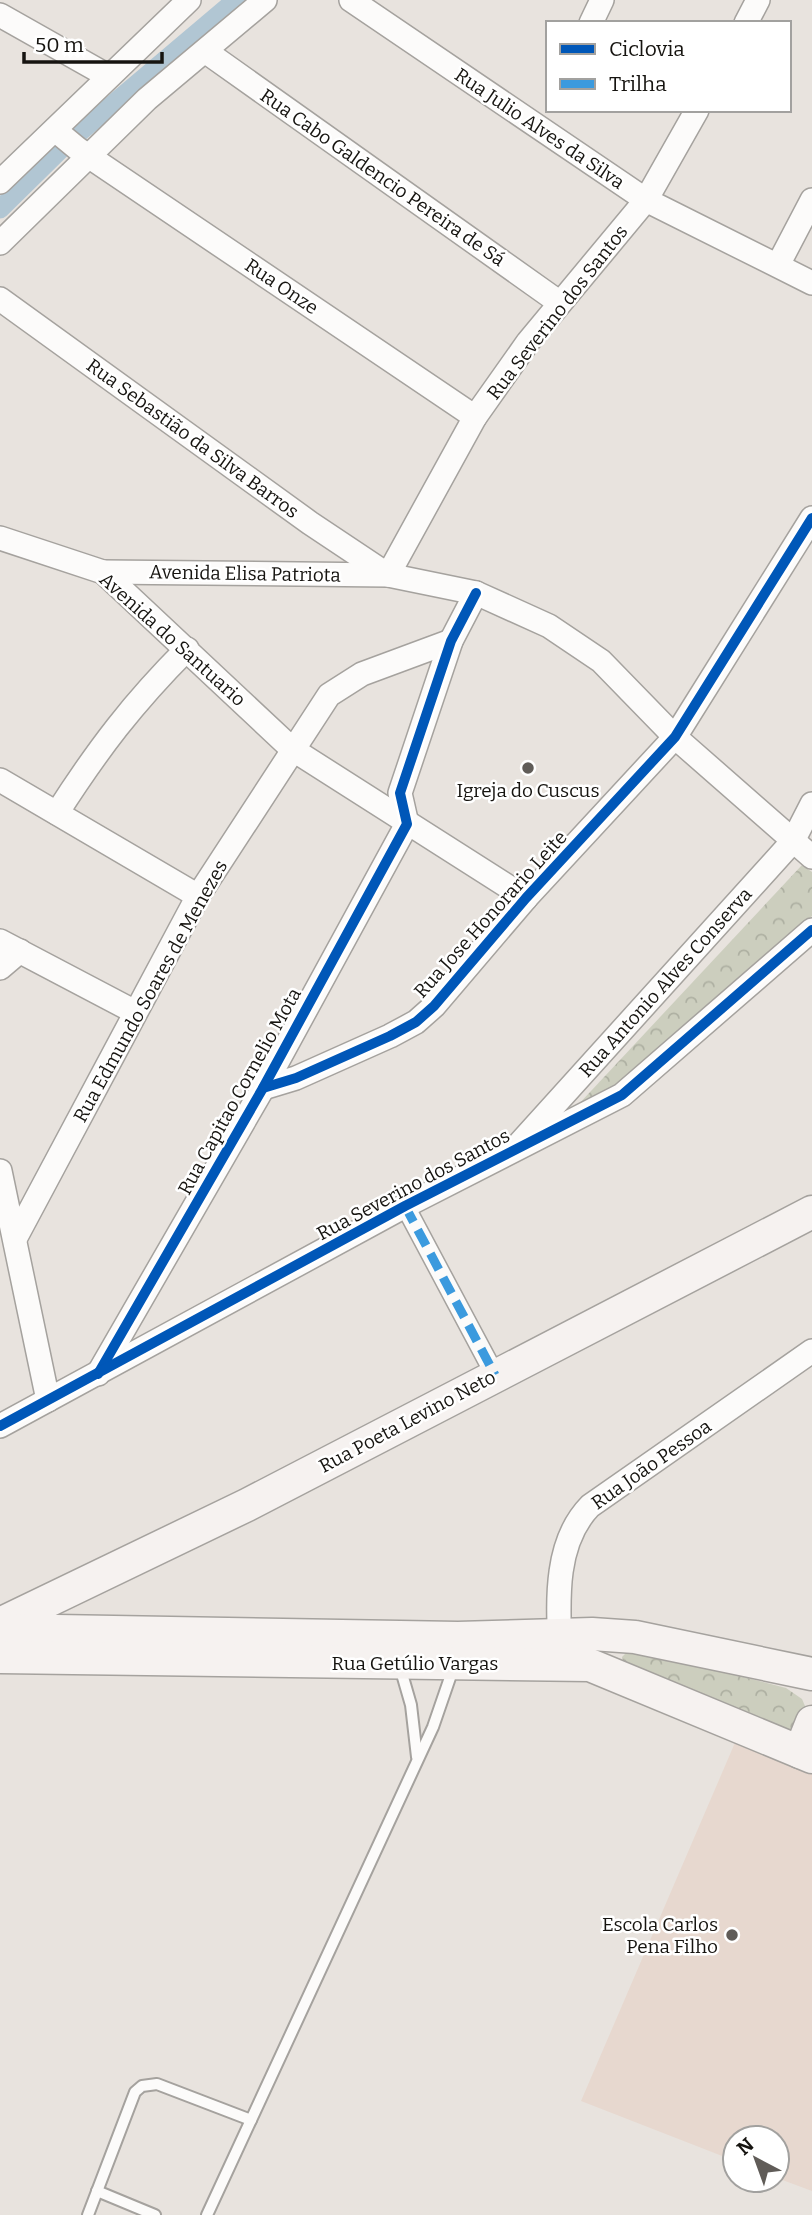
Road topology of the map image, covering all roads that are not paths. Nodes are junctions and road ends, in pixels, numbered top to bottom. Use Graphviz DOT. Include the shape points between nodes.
graph roads {
  1 [pos="189,0"];
  2 [pos="265,0"];
  3 [pos="351,0"];
  4 [pos="602,0"];
  5 [pos="758,0"];
  6 [pos="0,15"];
  7 [pos="592,21"];
  8 [pos="747,21"];
  9 [pos="205,51"];
  10 [pos="108,76"];
  11 [pos="696,112"];
  12 [pos="543,117"];
  13 [pos="71,143"];
  14 [pos="0,182"];
  15 [pos="646,200"];
  16 [pos="812,200"];
  17 [pos="0,243"];
  18 [pos="778,265"];
  19 [pos="812,283"];
  20 [pos="0,299"];
  21 [pos="560,303"];
  22 [pos="475,417"];
  23 [pos="812,518"];
  24 [pos="0,538"];
  25 [pos="103,572"];
  26 [pos="388,575"];
  27 [pos="476,593"];
  28 [pos="450,641"];
  29 [pos="187,649"];
  30 [pos="675,737"];
  31 [pos="292,749"];
  32 [pos="0,780"];
  33 [pos="812,804"];
  34 [pos="57,813"];
  35 [pos="407,824"];
  36 [pos="793,841"];
  37 [pos="812,857"];
  38 [pos="198,896"];
  39 [pos="526,898"];
  40 [pos="812,930"];
  41 [pos="10,946"];
  42 [pos="0,968"];
  43 [pos="135,1012"];
  44 [pos="263,1088"];
  45 [pos="510,1153"];
  46 [pos="0,1171"];
  47 [pos="405,1206"];
  48 [pos="812,1212"];
  49 [pos="8,1241"];
  50 [pos="812,1351"];
  51 [pos="98,1374"];
  52 [pos="495,1375"];
  53 [pos="48,1400"];
  54 [pos="0,1426"];
  55 [pos="0,1624"];
  56 [pos="0,1630"];
  57 [pos="399,1649"];
  58 [pos="456,1650"];
  59 [pos="560,1650"];
  60 [pos="0,1657"];
  61 [pos="812,1674"];
  62 [pos="812,1722"];
  63 [pos="806,1755"];
  64 [pos="417,1756"];
  65 [pos="251,2120"];
  66 [pos="97,2191"];
  67 [pos="88,2215"];
  68 [pos="155,2215"];
  69 [pos="207,2215"];
  1 -- 10 [label="street"];
  2 -- 9 [label="street"];
  3 -- 12 [label="street, Rua Julio Alves da Silva"];
  4 -- 7 [label="street"];
  5 -- 8 [label="street"];
  6 -- 10 [label="street"];
  9 -- 13 [label="street" via="148,99"];
  9 -- 21 [label="street, Rua Cabo Galdencio Pereira de Sá"];
  10 -- 13 [label="street"];
  11 -- 15 [label="street, Rua Severino dos Santos"];
  12 -- 15 [label="street, Rua Julio Alves da Silva"];
  13 -- 14 [label="street"];
  13 -- 17 [label="street"];
  13 -- 22 [label="street, Rua Onze"];
  15 -- 18 [label="street, Rua Julio Alves da Silva"];
  15 -- 21 [label="street, Rua Severino dos Santos"];
  16 -- 18 [label="street"];
  18 -- 19 [label="street, Rua Julio Alves da Silva"];
  20 -- 26 [label="street, Rua Sebastião da Silva Barros"];
  21 -- 22 [label="street, Rua Severino dos Santos"];
  22 -- 26 [label="street, Rua Severino dos Santos"];
  23 -- 30 [label="street, Rua Jose Honorario Leite"];
  24 -- 25 [label="street, Avenida do Santuario"];
  25 -- 26 [label="street, Avenida Elisa Patriota"];
  25 -- 29 [label="street, Avenida do Santuario"];
  26 -- 27 [label="street"];
  27 -- 28 [label="street"];
  27 -- 30 [label="street" via="549,626 601,661"];
  28 -- 31 [label="street, Rua Edmundo Soares de Menezes" via="362,674 329,695"];
  28 -- 35 [label="street" via="400,793"];
  29 -- 31 [label="street, Avenida do Santuario"];
  29 -- 34 [label="street" via="132,706"];
  30 -- 36 [label="street"];
  30 -- 39 [label="street, Rua Jose Honorario Leite"];
  31 -- 35 [label="street, Avenida do Santuario"];
  31 -- 38 [label="street, Rua Edmundo Soares de Menezes"];
  32 -- 34 [label="street"];
  33 -- 36 [label="street, Rua Antonio Alves Conserva"];
  34 -- 38 [label="street"];
  35 -- 39 [label="street, Avenida do Santuario"];
  35 -- 44 [label="street, Rua Capitao Cornelio Mota"];
  36 -- 37 [label="street"];
  36 -- 45 [label="street, Rua Antonio Alves Conserva"];
  38 -- 43 [label="street, Rua Edmundo Soares de Menezes"];
  39 -- 44 [label="street, Rua Jose Honorario Leite" via="416,1022"];
  40 -- 45 [label="street, Rua Severino dos Santos" via="622,1095"];
  41 -- 42 [label="street"];
  41 -- 43 [label="street"];
  43 -- 49 [label="street, Rua Edmundo Soares de Menezes"];
  44 -- 51 [label="street, Rua Capitao Cornelio Mota"];
  45 -- 47 [label="street, Rua Severino dos Santos"];
  46 -- 49 [label="street"];
  47 -- 51 [label="street, Rua Severino dos Santos"];
  47 -- 52 [label="street"];
  48 -- 52 [label="main road, Rua Poeta Levino Neto"];
  49 -- 53 [label="street"];
  50 -- 59 [label="street, Rua João Pessoa" via="590,1506 577,1520 563,1554"];
  51 -- 53 [label="street, Rua Severino dos Santos"];
  52 -- 55 [label="main road, Rua Poeta Levino Neto" via="247,1505"];
  53 -- 54 [label="street, Rua Severino dos Santos"];
  56 -- 57 [label="main road, Rua Getúlio Vargas"];
  57 -- 58 [label="main road, Rua Getúlio Vargas"];
  57 -- 60 [label="main road, Rua Getúlio Vargas"];
  57 -- 64 [label="lane"];
  58 -- 59 [label="main road, Rua Getúlio Vargas"];
  58 -- 64 [label="lane" via="444,1699"];
  59 -- 61 [label="main road, Rua Getúlio Vargas" via="592,1634 635,1637"];
  59 -- 63 [label="main road, Rua Getúlio Vargas"];
  62 -- 63 [label="main road"];
  64 -- 65 [label="lane"];
  65 -- 66 [label="lane" via="157,2084 142,2086 135,2092"];
  65 -- 69 [label="lane"];
  66 -- 67 [label="lane"];
  66 -- 68 [label="lane"];
}
